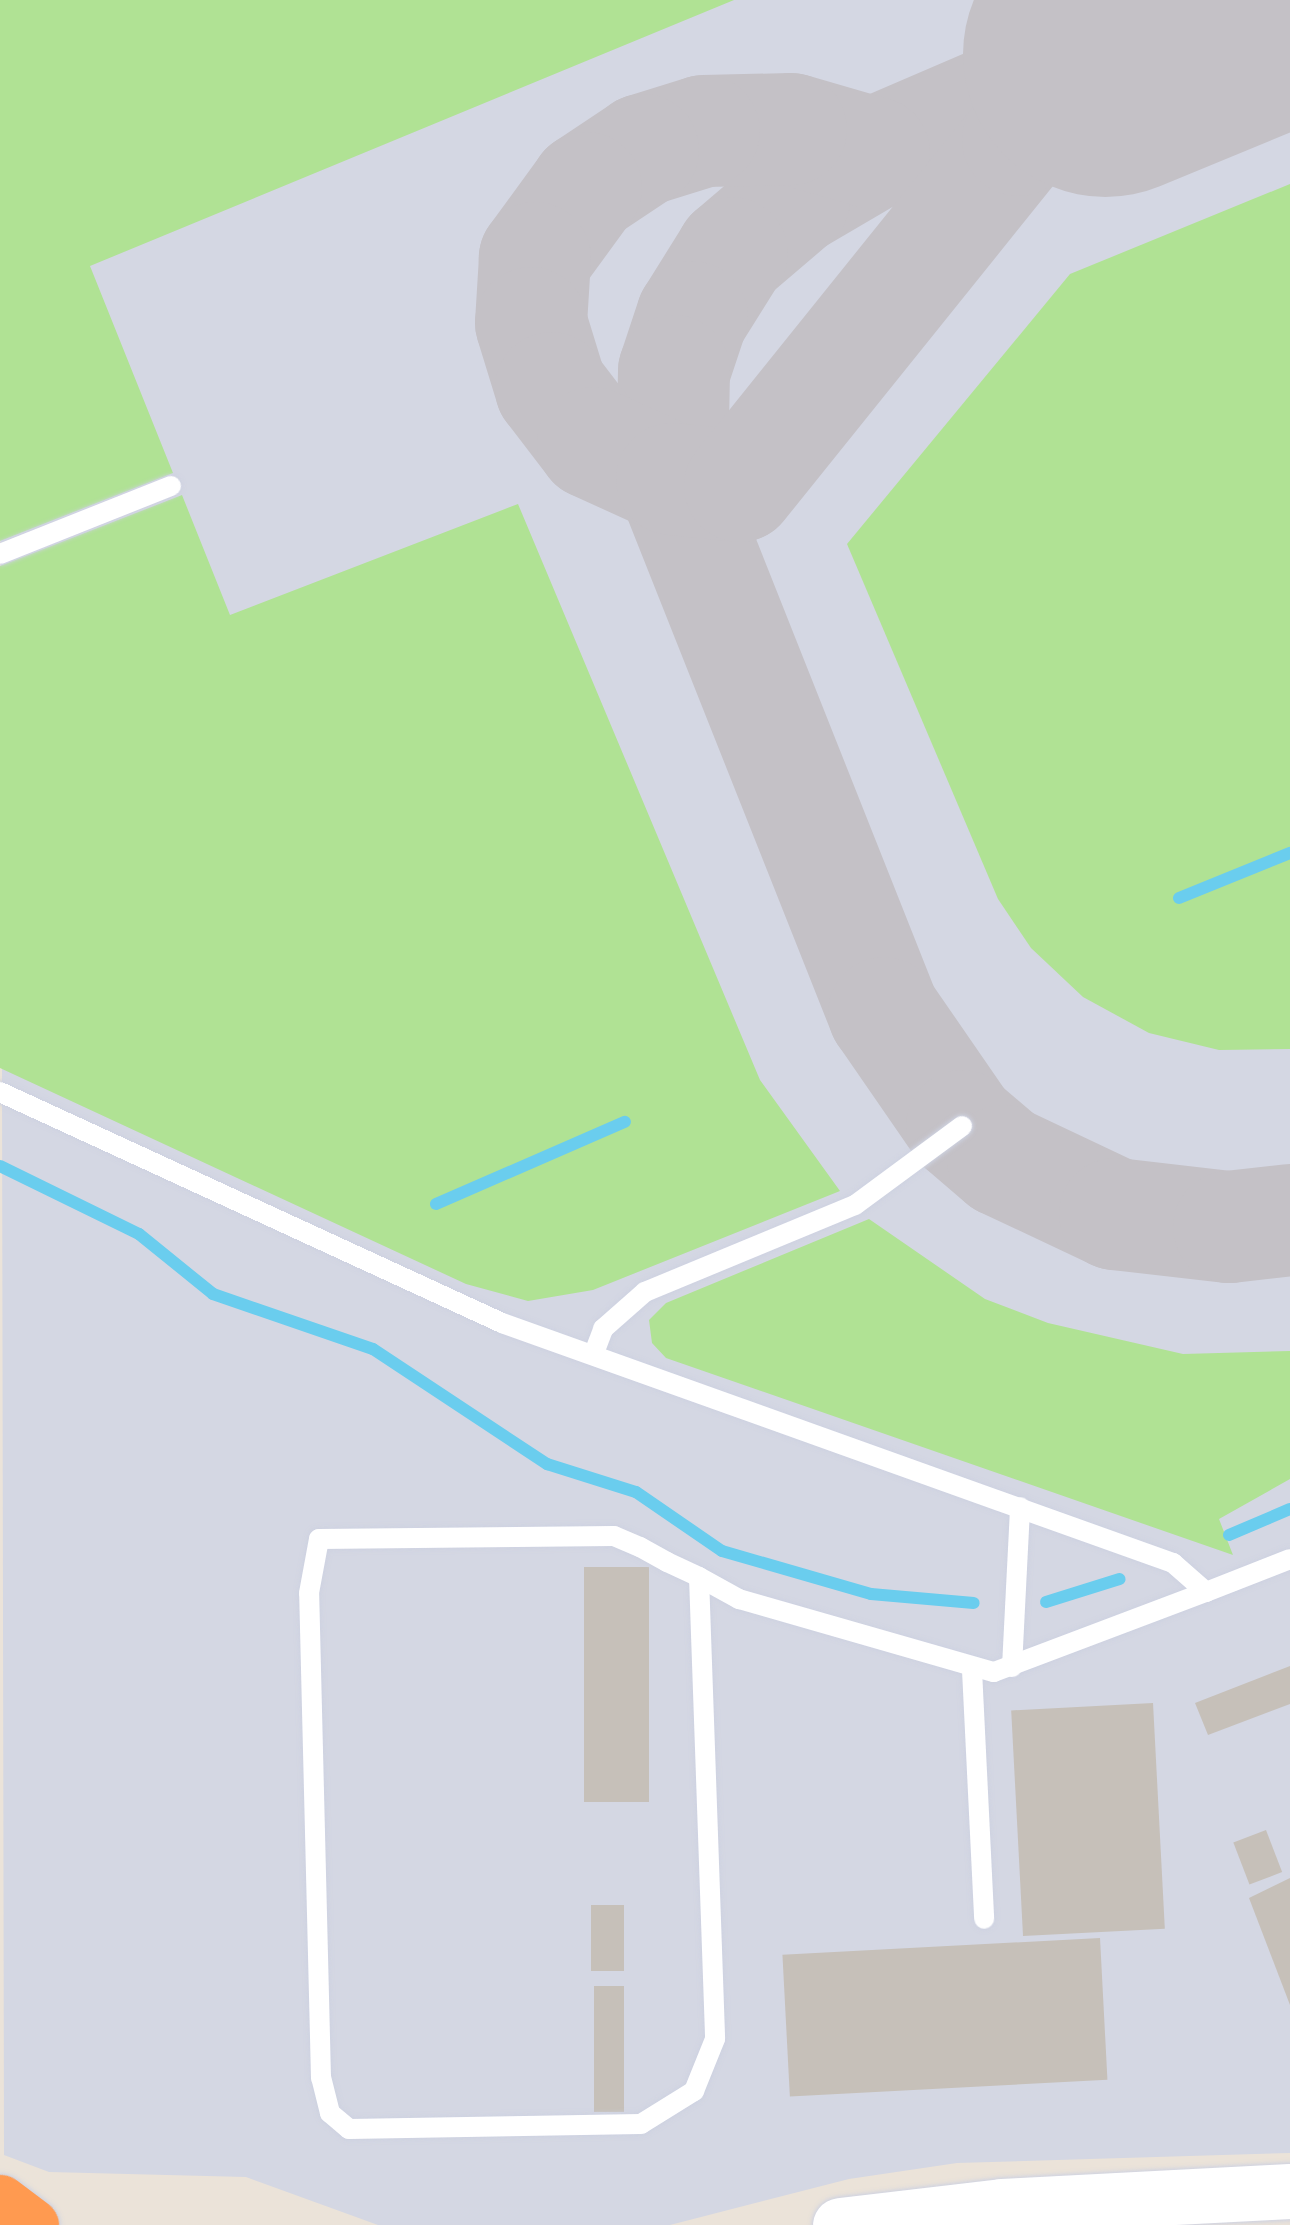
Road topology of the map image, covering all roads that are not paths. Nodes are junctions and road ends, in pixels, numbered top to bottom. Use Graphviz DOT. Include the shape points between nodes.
graph roads {
  1 [pos="172,486"];
  2 [pos="0,554"];
  3 [pos="0,1092"];
  4 [pos="962,1126"];
  5 [pos="594,1353"];
  6 [pos="1020,1508"];
  7 [pos="1290,1560"];
  8 [pos="699,1578"];
  9 [pos="1206,1592"];
  10 [pos="1012,1667"];
  11 [pos="972,1670"];
  12 [pos="984,1919"];
  13 [pos="1290,2192"];
  14 [pos="0,2202"];
  15 [pos="32,2225"];
  16 [pos="840,2225"];
  1 -- 2 [label="lane"];
  3 -- 5 [label="lane" via="396,1278"];
  4 -- 5 [label="lane" via="855,1206 645,1292 603,1329"];
  5 -- 6 [label="lane"];
  6 -- 9 [label="lane" via="1173,1563"];
  6 -- 10 [label="lane"];
  7 -- 9 [label="lane"];
  8 -- 8 [label="lane" via="715,2039 694,2091 640,2124 349,2129 330,2113 321,2078 308,1594 319,1539 614,1536"];
  8 -- 11 [label="lane" via="739,1599"];
  9 -- 10 [label="lane"];
  10 -- 11 [label="lane"];
  11 -- 12 [label="lane"];
  13 -- 16 [label="main road" via="1002,2206"];
  14 -- 15 [label="highway"];
}
